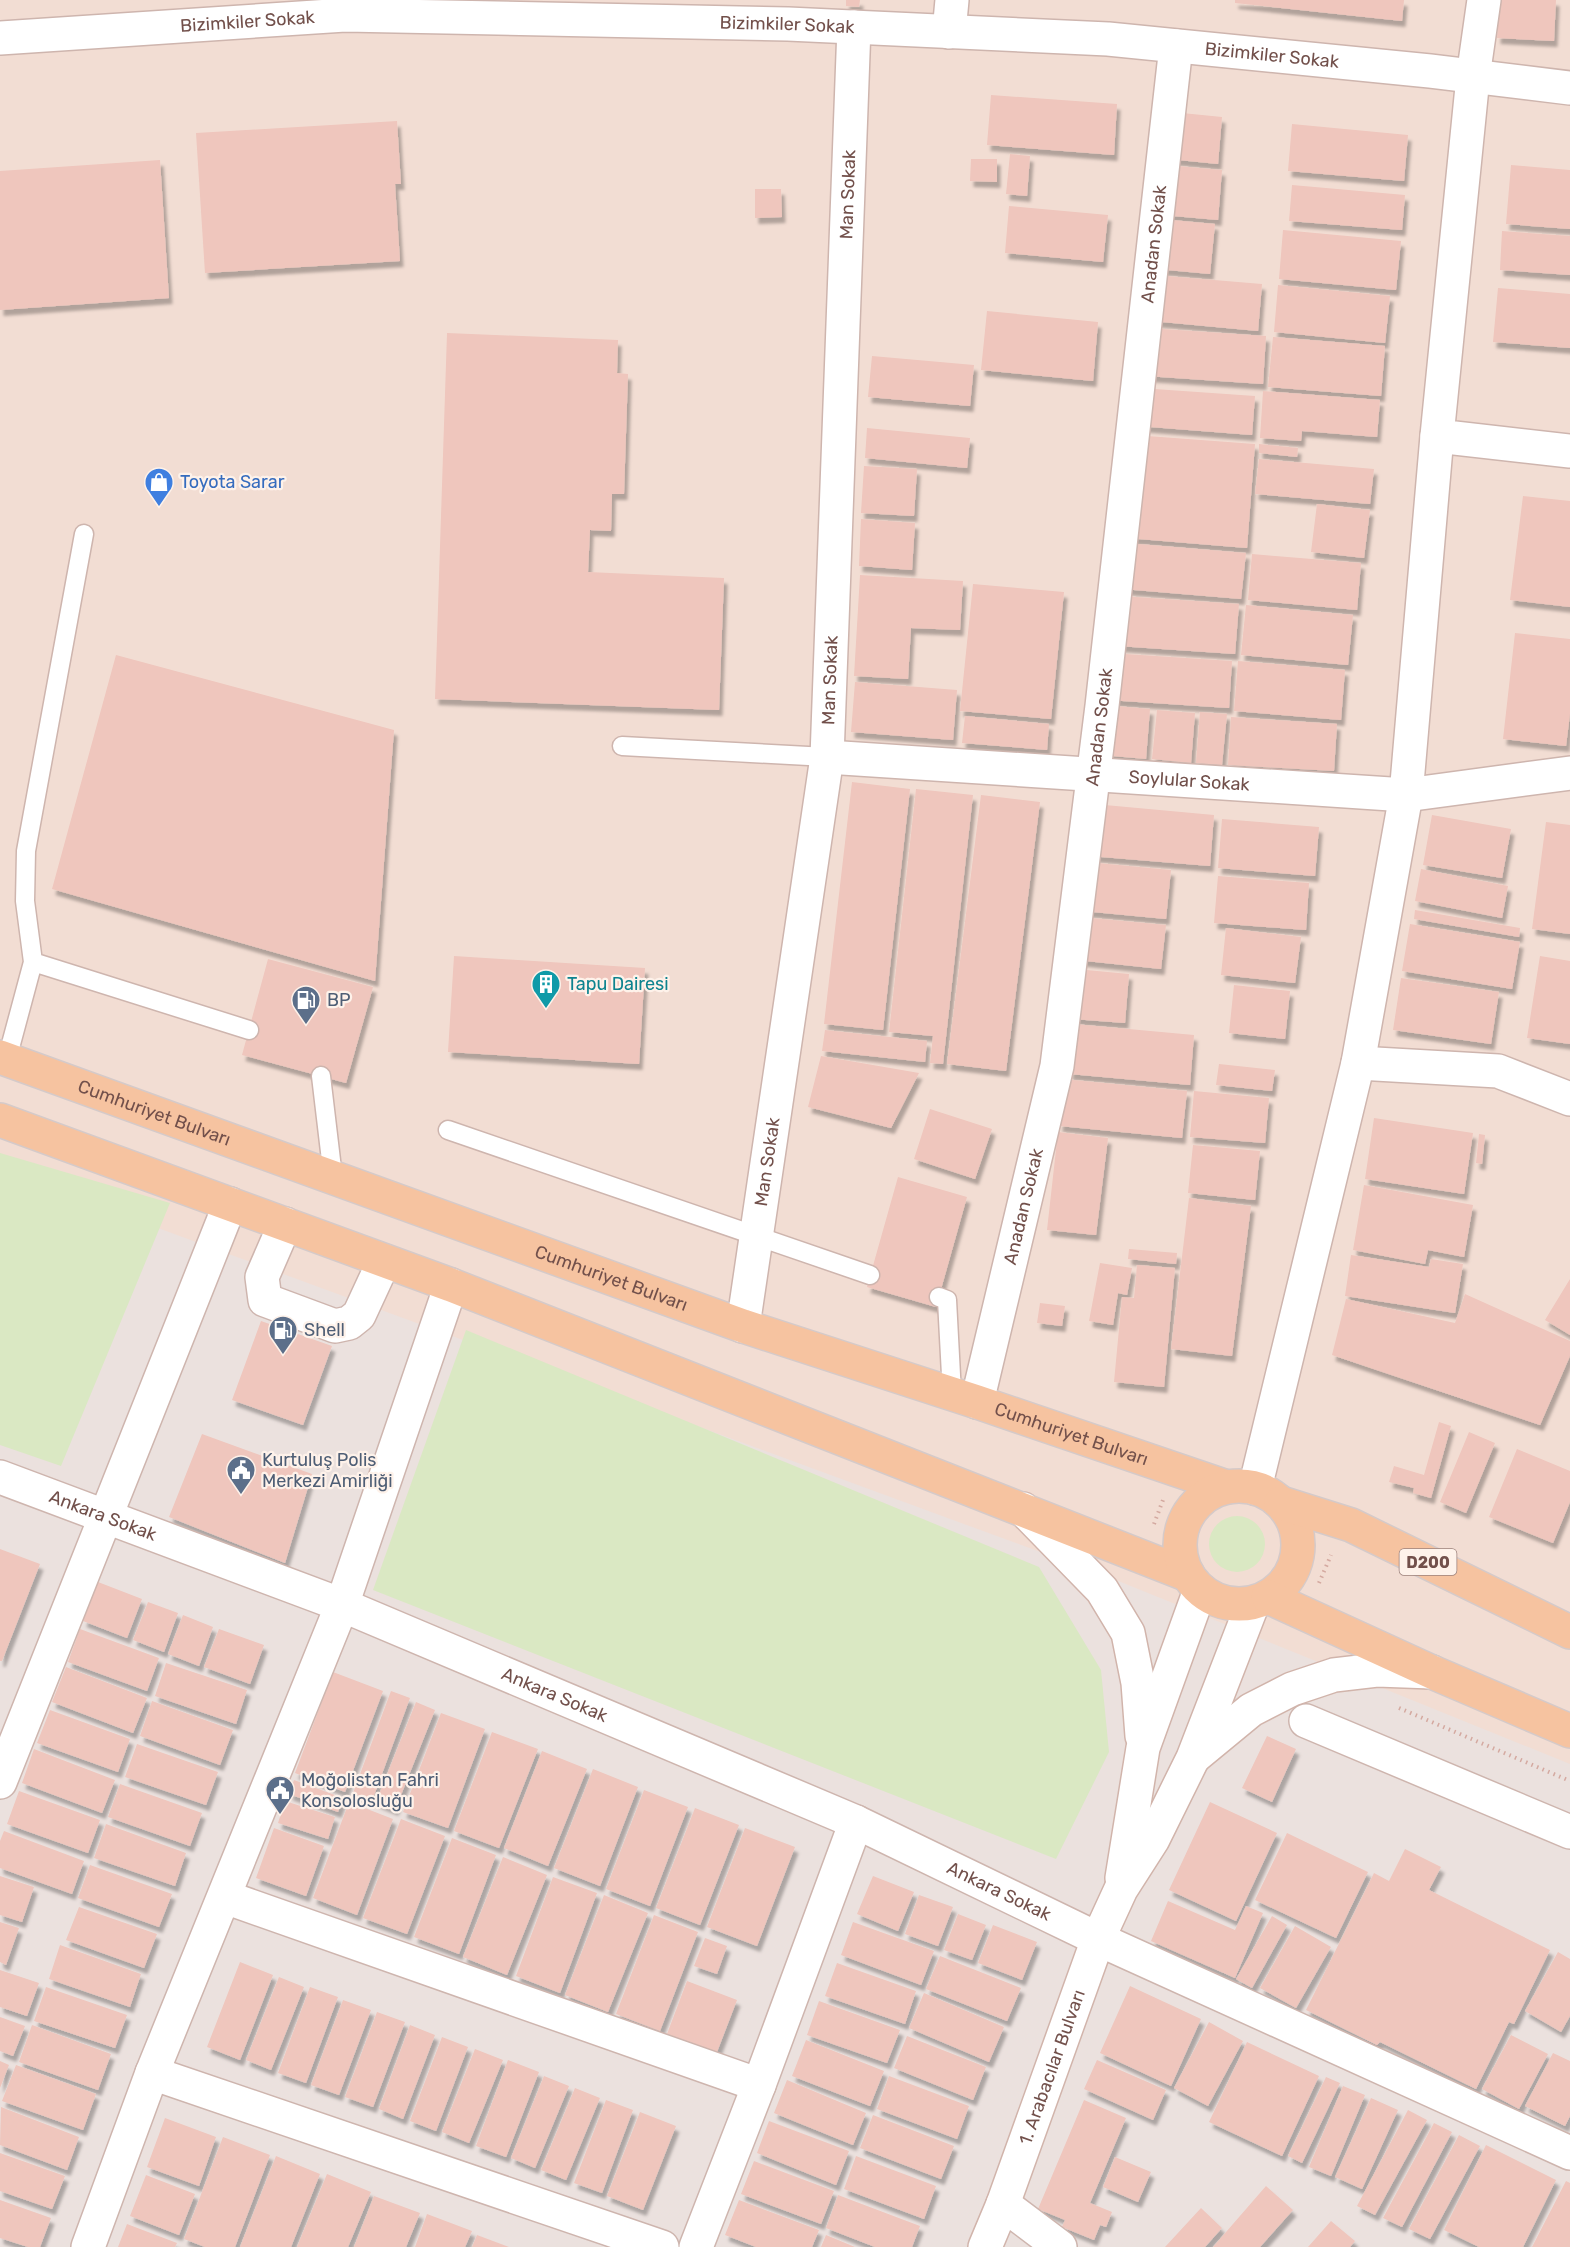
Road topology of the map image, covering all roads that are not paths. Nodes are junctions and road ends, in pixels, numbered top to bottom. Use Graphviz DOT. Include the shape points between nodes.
graph roads {
  1 [pos="1485,0"];
  2 [pos="408,8"];
  3 [pos="951,16"];
  4 [pos="854,27"];
  5 [pos="0,38"];
  6 [pos="1176,46"];
  7 [pos="1473,77"];
  8 [pos="1570,88"];
  9 [pos="1437,436"];
  10 [pos="1570,451"];
  11 [pos="84,534"];
  12 [pos="622,746"];
  13 [pos="827,757"];
  14 [pos="1570,773"];
  15 [pos="1094,774"];
  16 [pos="1406,795"];
  17 [pos="33,962"];
  18 [pos="249,1030"];
  19 [pos="4,1058"];
  20 [pos="1358,1064"];
  21 [pos="321,1076"];
  22 [pos="1570,1099"];
  23 [pos="0,1120"];
  24 [pos="448,1130"];
  25 [pos="333,1177"];
  26 [pos="230,1204"];
  27 [pos="285,1224"];
  28 [pos="756,1237"];
  29 [pos="384,1261"];
  30 [pos="870,1275"];
  31 [pos="451,1285"];
  32 [pos="939,1297"];
  33 [pos="743,1326"];
  34 [pos="964,1398"];
  35 [pos="0,1478"];
  36 [pos="1254,1493"];
  37 [pos="1023,1509"];
  38 [pos="105,1516"];
  39 [pos="1194,1582"];
  40 [pos="1261,1600"];
  41 [pos="342,1605"];
  42 [pos="1570,1631"];
  43 [pos="1432,1672"];
  44 [pos="1306,1721"];
  45 [pos="1570,1731"];
  46 [pos="1143,1748"];
  47 [pos="1193,1758"];
  48 [pos="0,1782"];
  49 [pos="856,1822"];
  50 [pos="1570,1832"];
  51 [pos="1121,1889"];
  52 [pos="225,1896"];
  53 [pos="1098,1939"];
  54 [pos="153,2073"];
  55 [pos="759,2085"];
  56 [pos="1570,2153"];
  57 [pos="1003,2204"];
  58 [pos="88,2247"];
  59 [pos="662,2247"];
  60 [pos="696,2247"];
  61 [pos="985,2247"];
  62 [pos="1060,2247"];
  1 -- 7 [label="street"];
  2 -- 4 [label="street, Bizimkiler Sokak"];
  2 -- 5 [label="street, Bizimkiler Sokak"];
  3 -- 4 [label="street, Bizimkiler Sokak"];
  3 -- 6 [label="street, Bizimkiler Sokak"];
  4 -- 13 [label="street, Man Sokak"];
  6 -- 7 [label="street, Bizimkiler Sokak"];
  6 -- 15 [label="street, Anadan Sokak"];
  7 -- 8 [label="street, Bizimkiler Sokak"];
  7 -- 9 [label="street"];
  9 -- 10 [label="street"];
  9 -- 16 [label="street"];
  11 -- 17 [label="lane" via="26,851 26,901"];
  12 -- 13 [label="lane"];
  13 -- 15 [label="street, Soylular Sokak"];
  13 -- 28 [label="street, Man Sokak"];
  14 -- 16 [label="street, Soylular Sokak"];
  15 -- 16 [label="street, Soylular Sokak"];
  15 -- 34 [label="street, Anadan Sokak" via="1057,1066"];
  16 -- 20 [label="street"];
  17 -- 18 [label="lane"];
  17 -- 19 [label="lane"];
  19 -- 25 [label="main road, Cumhuriyet Bulvarı"];
  20 -- 22 [label="street" via="1498,1071"];
  20 -- 36 [label="street"];
  21 -- 25 [label="lane"];
  23 -- 26 [label="main road"];
  24 -- 28 [label="lane"];
  25 -- 33 [label="main road, Cumhuriyet Bulvarı"];
  26 -- 27 [label="main road"];
  26 -- 38 [label="street"];
  27 -- 29 [label="main road"];
  27 -- 29 [label="street" via="262,1277 265,1300 335,1326 349,1323 359,1316"];
  28 -- 30 [label="lane"];
  28 -- 33 [label="street, Man Sokak"];
  29 -- 31 [label="main road"];
  31 -- 37 [label="main road"];
  31 -- 41 [label="street"];
  32 -- 34 [label="lane" via="947,1300"];
  33 -- 34 [label="main road, Cumhuriyet Bulvarı"];
  34 -- 36 [label="main road, Cumhuriyet Bulvarı"];
  35 -- 38 [label="street, Ankara Sokak"];
  36 -- 39 [label="main road" via="1208,1494 1192,1507 1182,1525 1179,1546 1182,1566"];
  36 -- 40 [label="main road" via="1292,1517 1298,1535 1293,1571 1282,1586"];
  36 -- 42 [label="main road, Cumhuriyet Bulvarı / D200" via="1351,1525"];
  37 -- 39 [label="main road"];
  37 -- 46 [label="street" via="1102,1590 1128,1633 1138,1683"];
  38 -- 41 [label="street, Ankara Sokak"];
  38 -- 48 [label="street"];
  39 -- 40 [label="main road" via="1209,1597 1228,1604"];
  39 -- 46 [label="street, 1. Arabacılar Bulvarı"];
  40 -- 43 [label="main road"];
  40 -- 47 [label="street, 1. Arabacılar Bulvarı"];
  41 -- 49 [label="street, Ankara Sokak"];
  41 -- 52 [label="street"];
  43 -- 45 [label="main road"];
  43 -- 47 [label="street" via="1366,1671 1334,1675 1292,1689 1251,1710"];
  44 -- 50 [label="street"];
  46 -- 51 [label="street, 1. Arabacılar Bulvarı"];
  47 -- 51 [label="street, 1. Arabacılar Bulvarı" via="1153,1839"];
  49 -- 53 [label="street, Ankara Sokak"];
  49 -- 55 [label="street"];
  51 -- 53 [label="street, 1. Arabacılar Bulvarı"];
  52 -- 54 [label="street"];
  52 -- 55 [label="street"];
  53 -- 56 [label="street, Ankara Sokak"];
  53 -- 57 [label="street, 1. Arabacılar Bulvarı"];
  54 -- 58 [label="street"];
  54 -- 59 [label="street"];
  55 -- 60 [label="street"];
  57 -- 61 [label="street, 1. Arabacılar Bulvarı"];
  57 -- 62 [label="street"];
}
